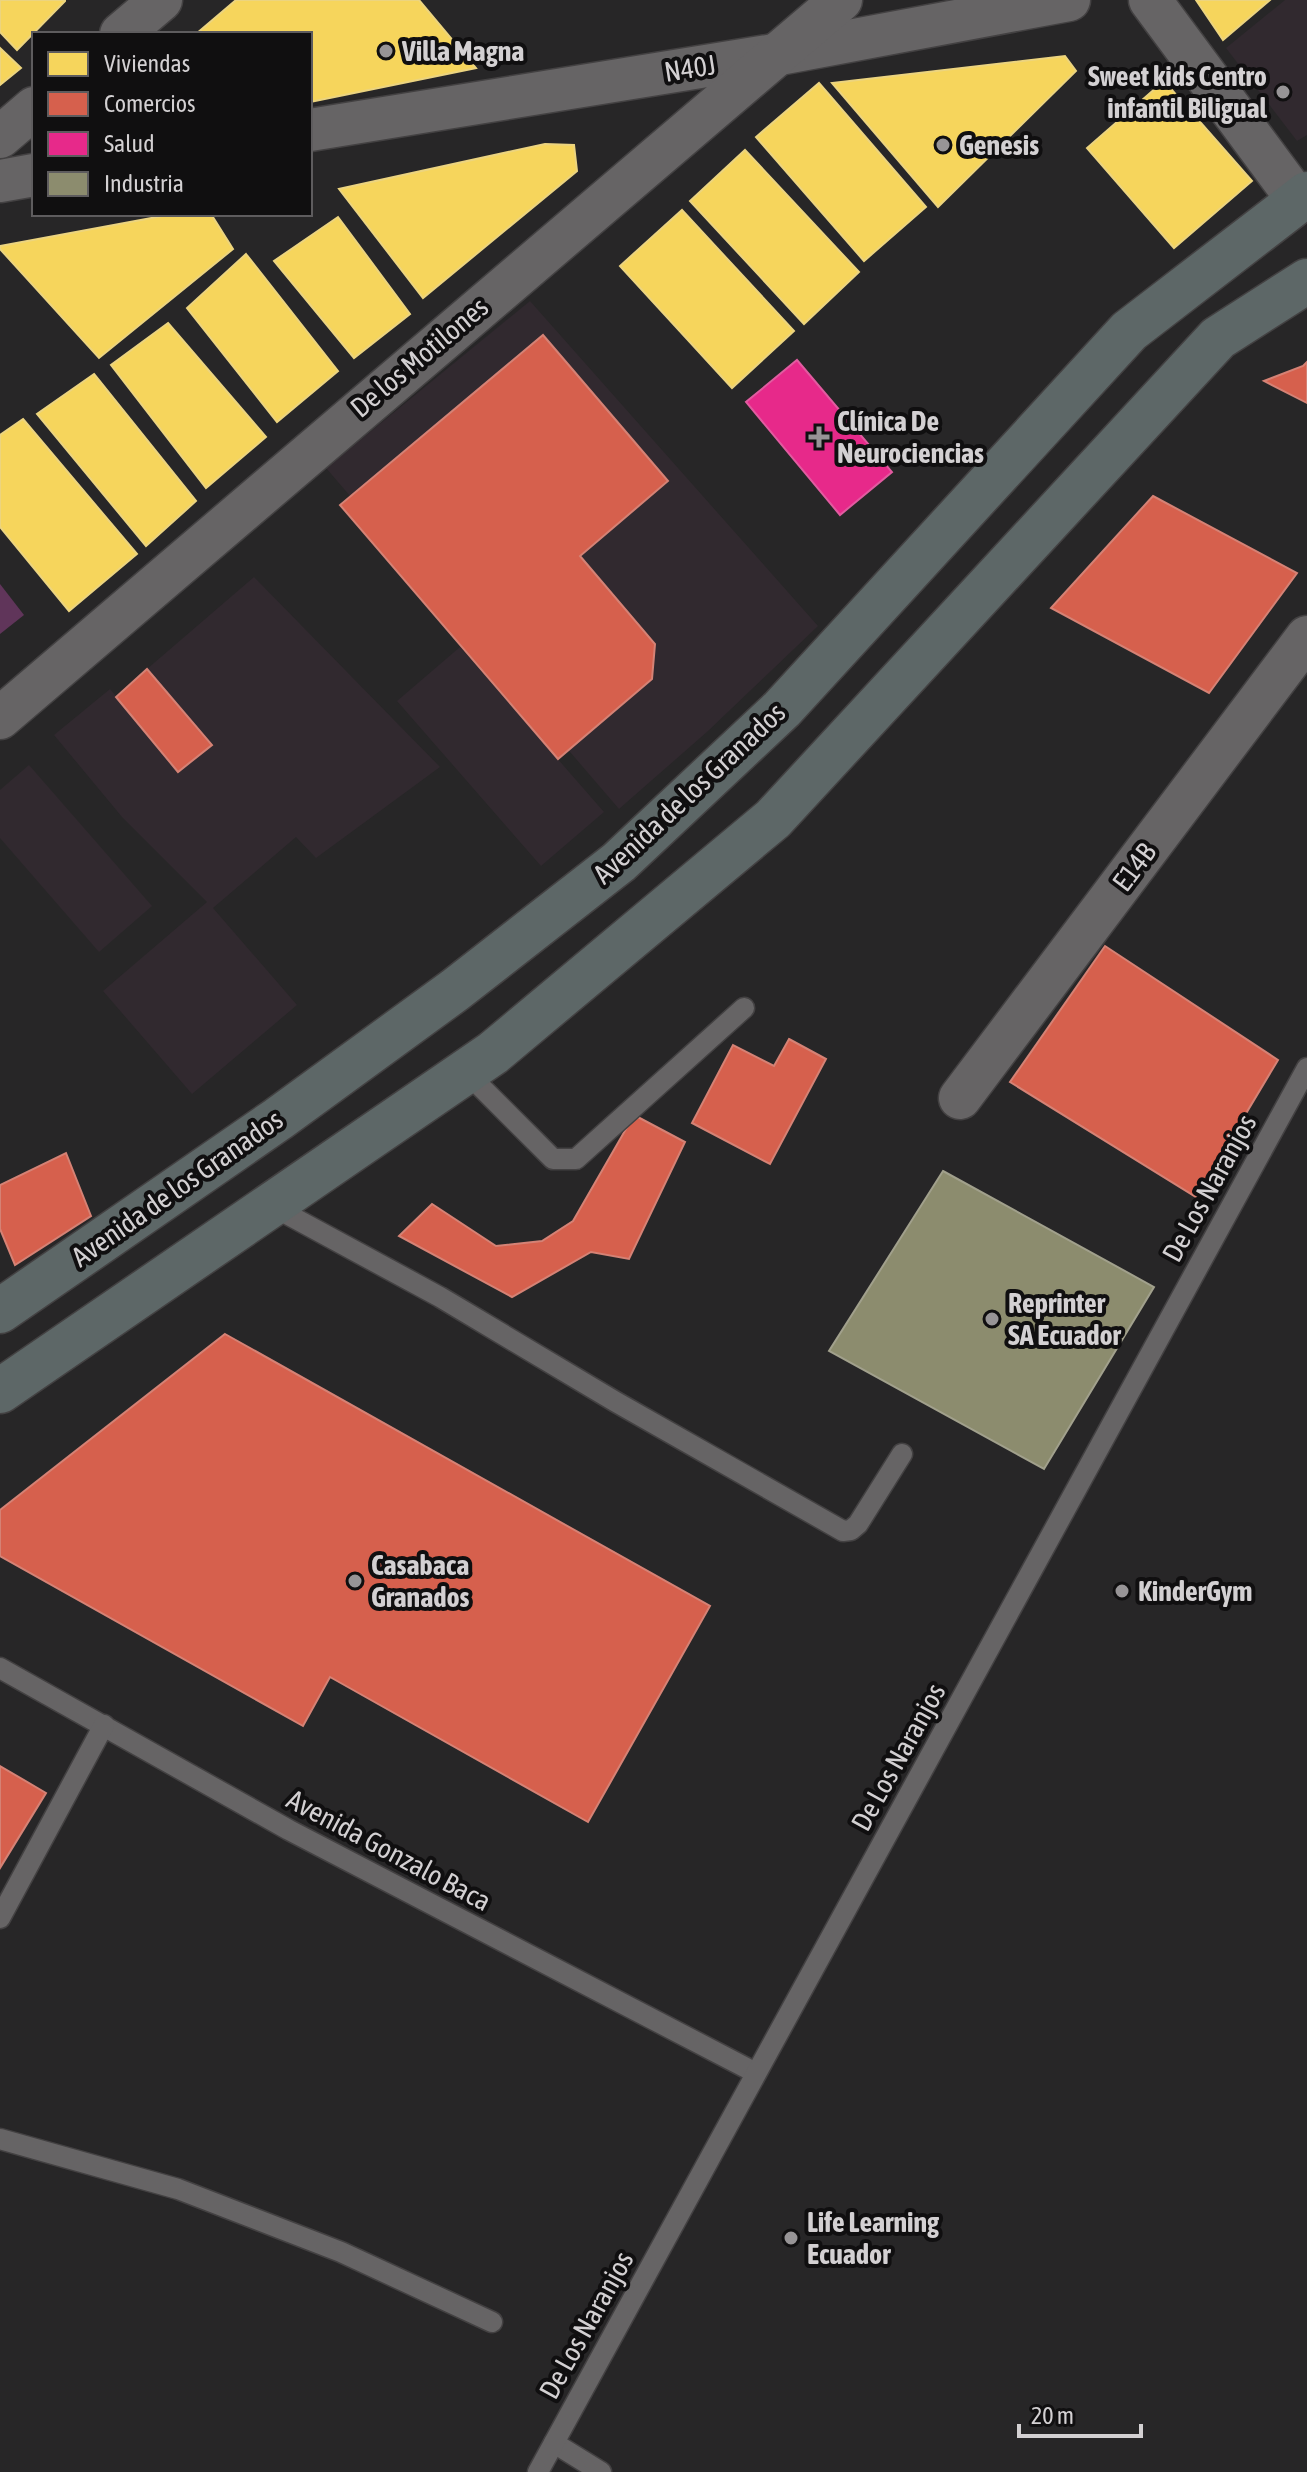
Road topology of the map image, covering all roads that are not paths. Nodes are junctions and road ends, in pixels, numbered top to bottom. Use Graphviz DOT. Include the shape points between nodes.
graph roads {
  1 [pos="161,0"];
  2 [pos="841,0"];
  3 [pos="1069,0"];
  4 [pos="1150,0"];
  5 [pos="123,32"];
  6 [pos="774,55"];
  7 [pos="32,110"];
  8 [pos="312,130"];
  9 [pos="0,137"];
  10 [pos="32,175"];
  11 [pos="0,181"];
  12 [pos="1302,197"];
  13 [pos="1307,281"];
  14 [pos="1307,637"];
  15 [pos="0,718"];
  16 [pos="744,1008"];
  17 [pos="1307,1068"];
  18 [pos="466,1072"];
  19 [pos="960,1098"];
  20 [pos="272,1206"];
  21 [pos="0,1311"];
  22 [pos="0,1391"];
  23 [pos="902,1454"];
  24 [pos="0,1668"];
  25 [pos="104,1725"];
  26 [pos="0,1918"];
  27 [pos="756,2073"];
  28 [pos="0,2139"];
  29 [pos="492,2322"];
  30 [pos="554,2443"];
  31 [pos="538,2472"];
  32 [pos="601,2472"];
  1 -- 5 [label="street"];
  2 -- 6 [label="street, De los Motilones"];
  3 -- 6 [label="street, N40J"];
  4 -- 12 [label="street"];
  6 -- 8 [label="street, N40J"];
  6 -- 15 [label="street, De los Motilones"];
  7 -- 9 [label="street"];
  10 -- 11 [label="street"];
  12 -- 21 [label="main road, Avenida de los Granados" via="1129,331 782,709 619,862 278,1119"];
  13 -- 18 [label="main road" via="1218,338 773,819"];
  14 -- 19 [label="street, E14B"];
  16 -- 18 [label="lane" via="576,1159 553,1159"];
  17 -- 27 [label="lane, De Los Naranjos"];
  18 -- 20 [label="main road"];
  20 -- 22 [label="main road"];
  20 -- 23 [label="lane" via="440,1297 843,1531 858,1524"];
  24 -- 25 [label="lane, Avenida Gonzalo Baca"];
  25 -- 26 [label="lane"];
  25 -- 27 [label="lane, Avenida Gonzalo Baca" via="289,1830"];
  27 -- 30 [label="lane, De Los Naranjos"];
  28 -- 29 [label="lane" via="178,2189 341,2252"];
  30 -- 31 [label="lane, De Los Naranjos"];
  30 -- 32 [label="lane"];
}
